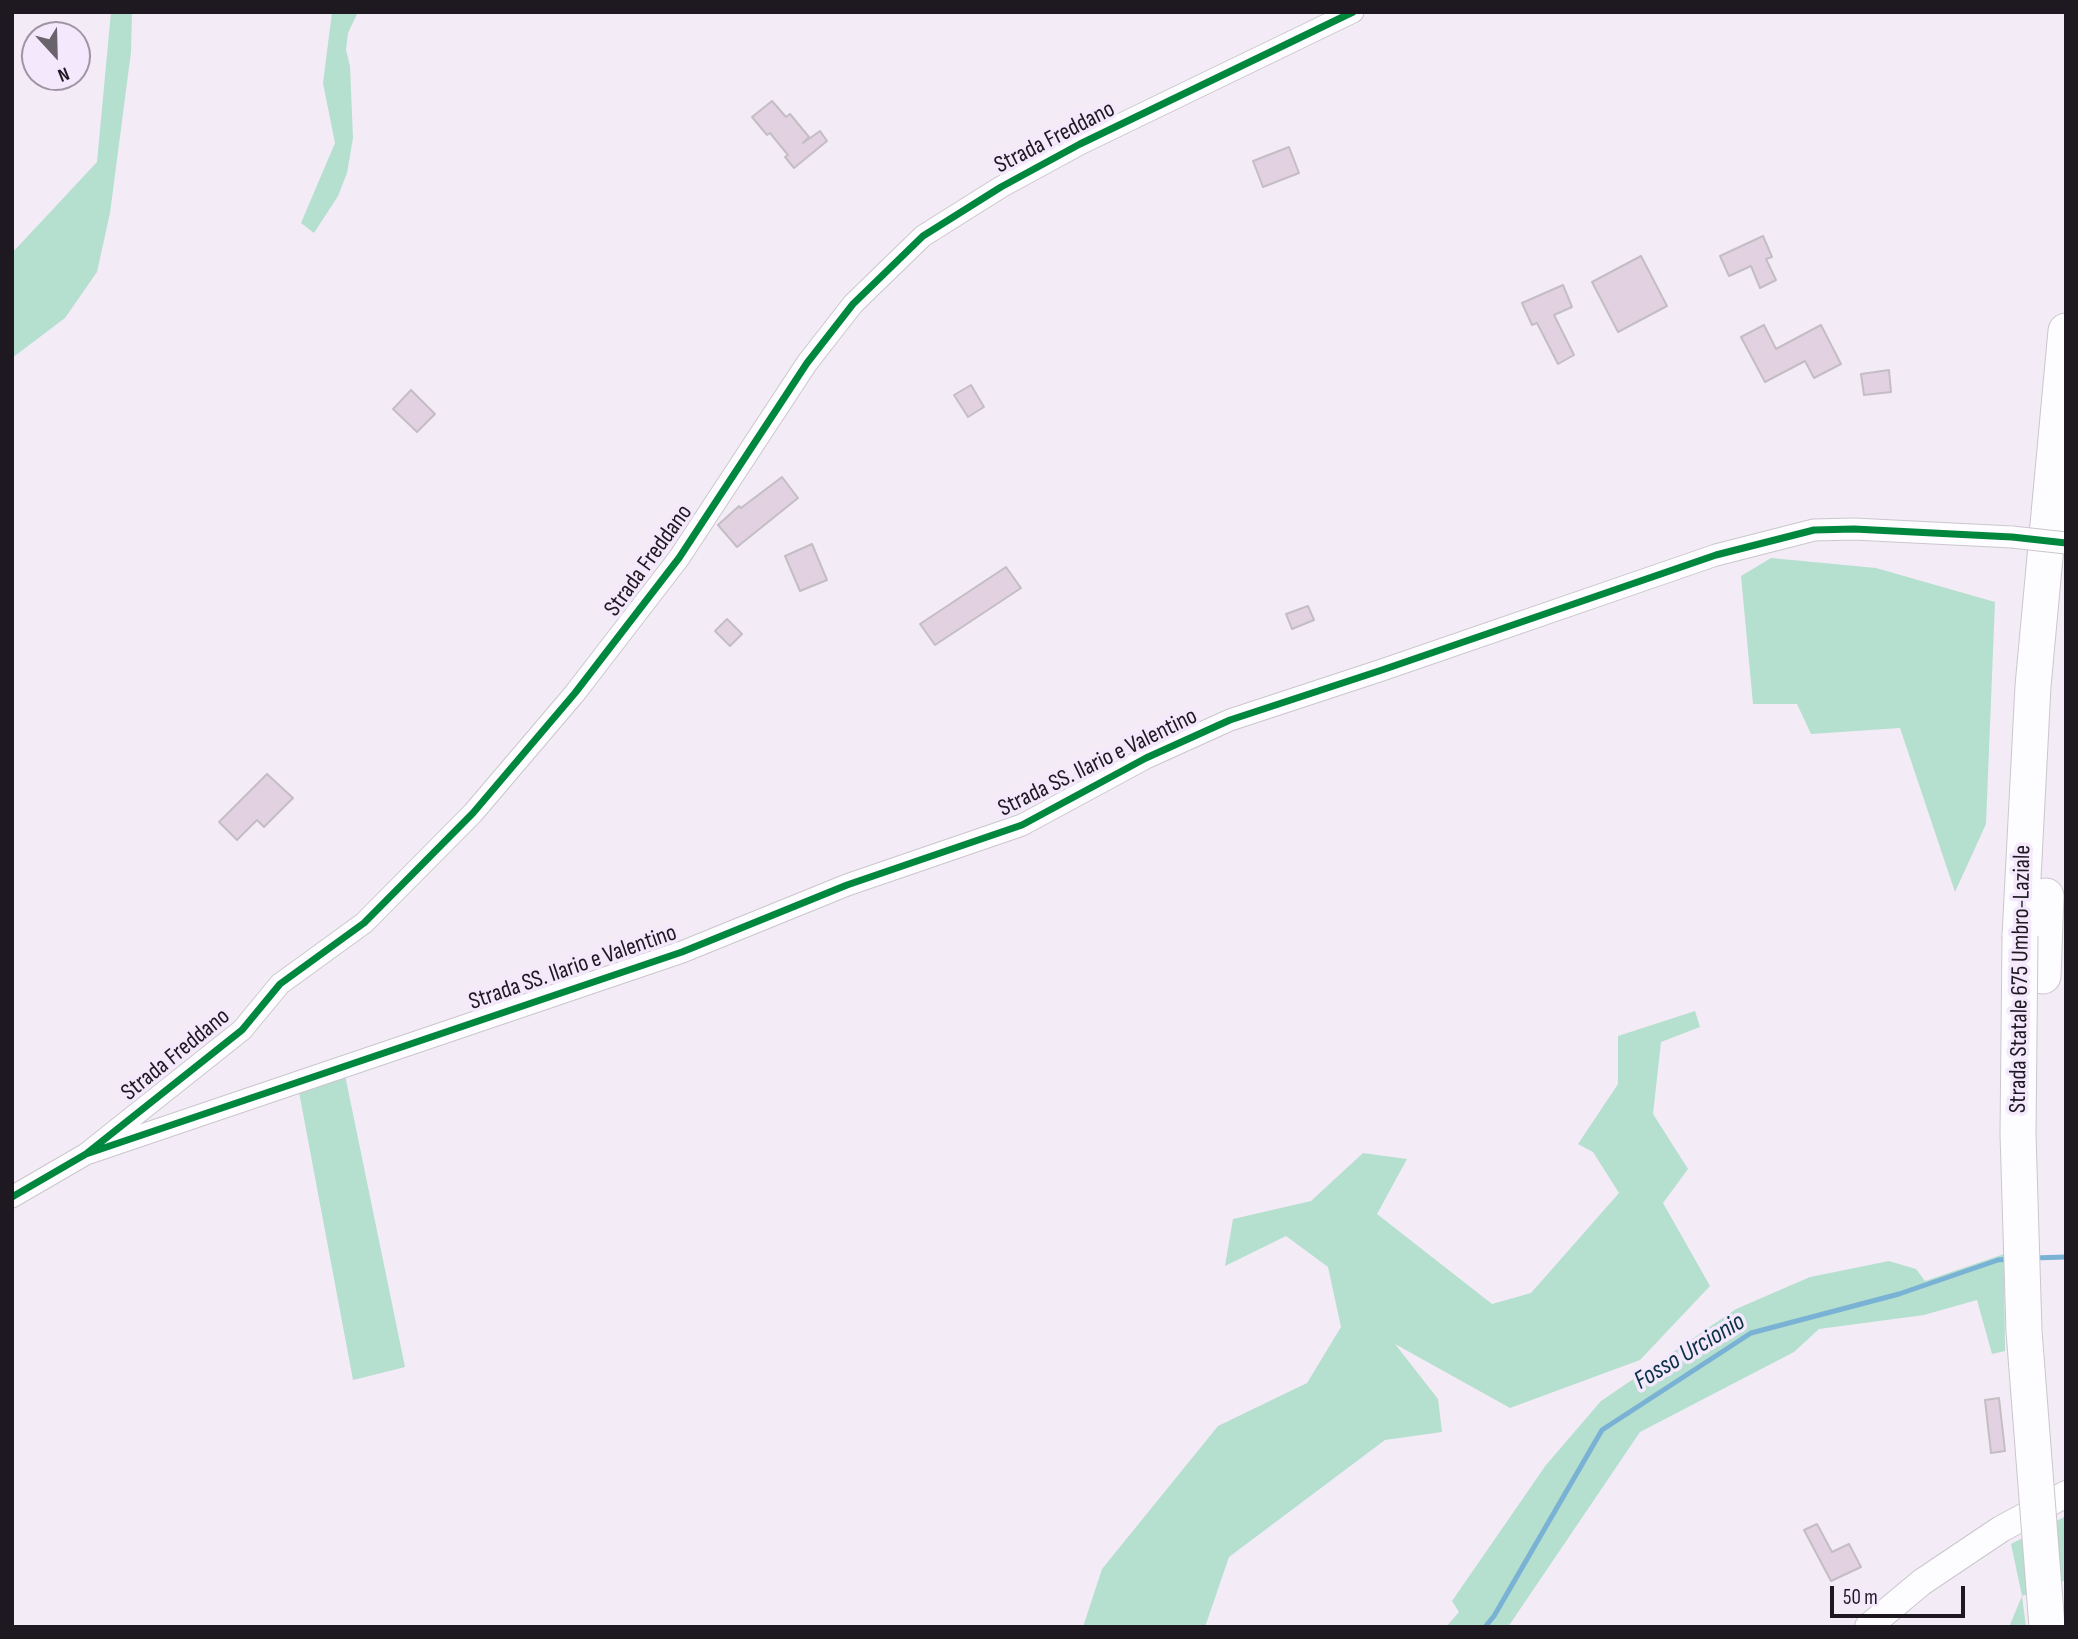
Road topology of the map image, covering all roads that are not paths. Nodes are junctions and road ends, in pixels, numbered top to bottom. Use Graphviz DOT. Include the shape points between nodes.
graph roads {
  1 [pos="1353,12"];
  2 [pos="2066,331"];
  3 [pos="2066,542"];
  4 [pos="2066,579"];
  5 [pos="86,1154"];
  6 [pos="12,1197"];
  7 [pos="2066,1494"];
  8 [pos="2066,1572"];
  9 [pos="1868,1627"];
  10 [pos="2048,1627"];
  1 -- 5 [label="street, Strada Freddano" via="1080,144 923,236 853,304 807,363 679,558 575,693 473,813 364,923 280,984 242,1030"];
  2 -- 10 [label="highway, Strada Statale 675 Umbro-Laziale, bridge" via="2034,685 2020,936 2018,1134 2024,1331"];
  3 -- 5 [label="street, Strada SS. Ilario e Valentino, bridge" via="1814,530 1716,555 1230,720 1146,758 1022,825 847,885 682,952"];
  4 -- 8 [label="highway, Strada Statale 675 Umbro-Laziale" via="2043,976 2040,1137 2048,1336"];
  5 -- 6 [label="street, Strada Freddano"];
  7 -- 9 [label="street" via="2001,1529 1922,1582"];
}
